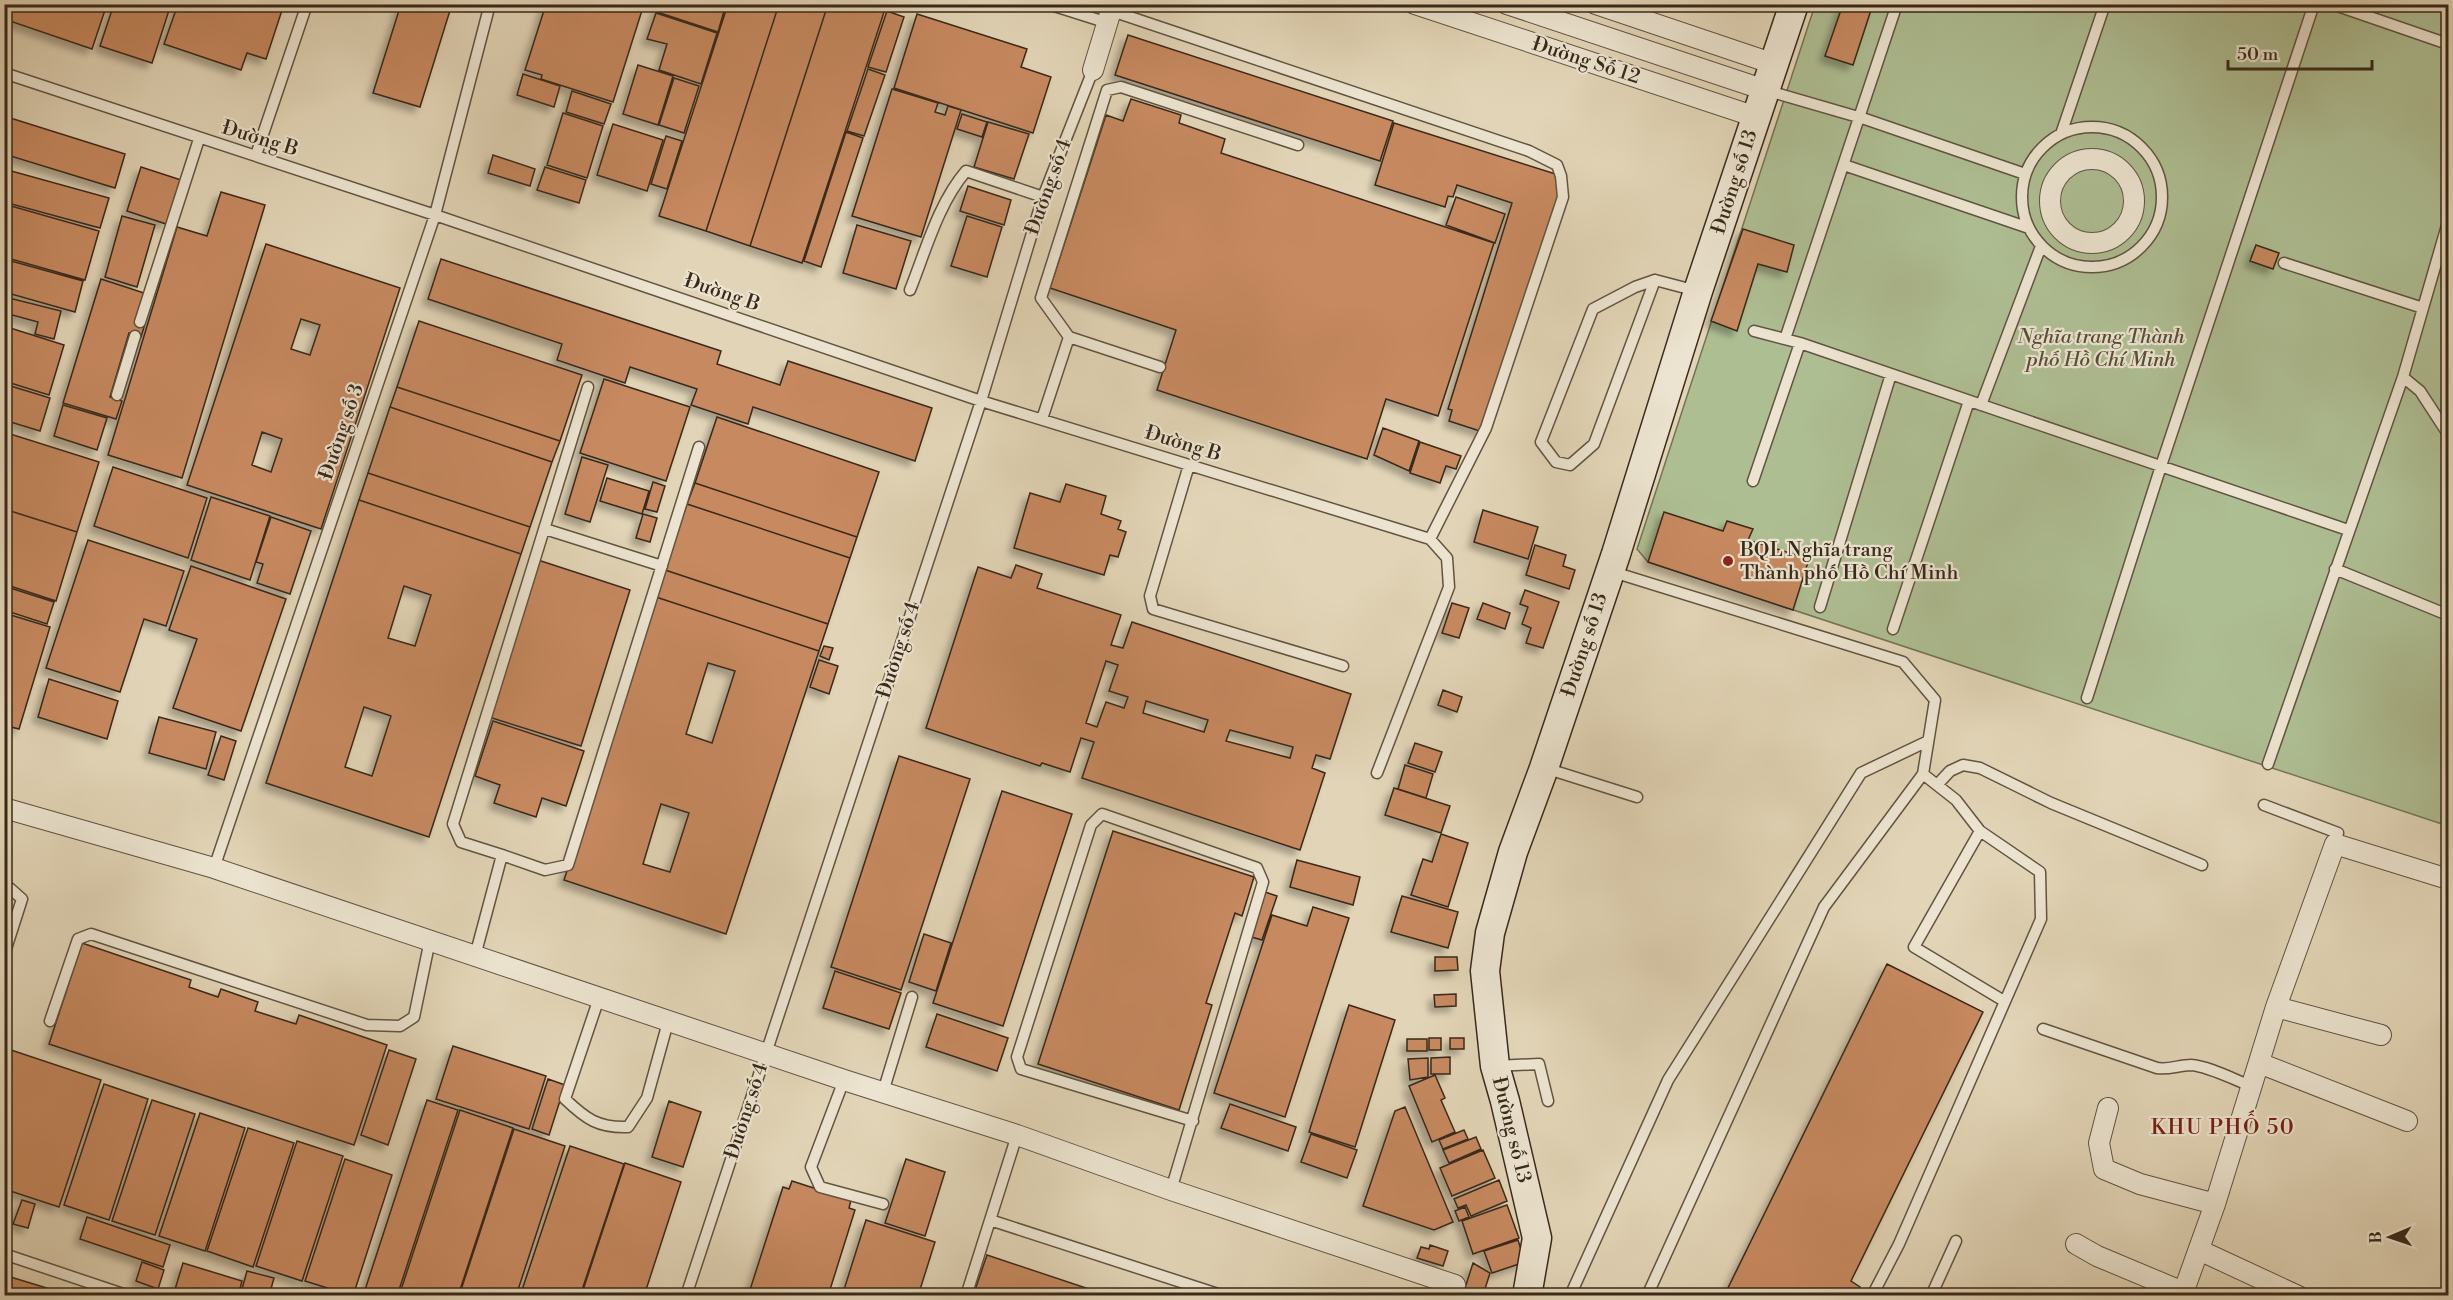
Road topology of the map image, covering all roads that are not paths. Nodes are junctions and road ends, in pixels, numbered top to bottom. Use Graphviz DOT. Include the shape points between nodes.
graph roads {
  1 [pos="307,4"];
  2 [pos="490,4"];
  3 [pos="1048,4"];
  4 [pos="1415,4"];
  5 [pos="1507,4"];
  6 [pos="1596,4"];
  7 [pos="1794,4"];
  8 [pos="1897,4"];
  9 [pos="2105,4"];
  10 [pos="2314,4"];
  11 [pos="2332,4"];
  12 [pos="1111,13"];
  13 [pos="2448,44"];
  14 [pos="1774,64"];
  15 [pos="1093,70"];
  16 [pos="4,73"];
  17 [pos="1765,90"];
  18 [pos="1756,117"];
  19 [pos="1860,118"];
  20 [pos="2061,134"];
  21 [pos="199,139"];
  22 [pos="1298,145"];
  23 [pos="256,155"];
  24 [pos="1844,165"];
  25 [pos="2025,174"];
  26 [pos="1043,198"];
  27 [pos="435,215"];
  28 [pos="2448,222"];
  29 [pos="2029,228"];
  30 [pos="2064,232"];
  31 [pos="2042,246"];
  32 [pos="2284,263"];
  33 [pos="1655,280"];
  34 [pos="910,290"];
  35 [pos="1698,291"];
  36 [pos="2423,308"];
  37 [pos="140,322"];
  38 [pos="1754,331"];
  39 [pos="135,336"];
  40 [pos="1069,337"];
  41 [pos="1785,339"];
  42 [pos="1800,344"];
  43 [pos="1160,367"];
  44 [pos="1891,375"];
  45 [pos="2403,376"];
  46 [pos="588,387"];
  47 [pos="117,395"];
  48 [pos="981,400"];
  49 [pos="1969,401"];
  50 [pos="1981,405"];
  51 [pos="1042,419"];
  52 [pos="2448,434"];
  53 [pos="699,447"];
  54 [pos="1189,465"];
  55 [pos="2161,466"];
  56 [pos="1753,481"];
  57 [pos="545,529"];
  58 [pos="2348,530"];
  59 [pos="1430,539"];
  60 [pos="662,566"];
  61 [pos="2335,569"];
  62 [pos="1610,571"];
  63 [pos="1820,607"];
  64 [pos="2448,615"];
  65 [pos="1893,629"];
  66 [pos="1342,666"];
  67 [pos="2087,698"];
  68 [pos="1928,741"];
  69 [pos="2268,764"];
  70 [pos="1544,768"];
  71 [pos="1377,773"];
  72 [pos="1923,774"];
  73 [pos="1937,785"];
  74 [pos="1636,797"];
  75 [pos="2264,805"];
  76 [pos="4,808"];
  77 [pos="1980,831"];
  78 [pos="2335,844"];
  79 [pos="502,855"];
  80 [pos="2202,866"];
  81 [pos="214,867"];
  82 [pos="2448,879"];
  83 [pos="4,883"];
  84 [pos="430,940"];
  85 [pos="4,955"];
  86 [pos="475,956"];
  87 [pos="912,997"];
  88 [pos="599,998"];
  89 [pos="2004,1001"];
  90 [pos="2276,1006"];
  91 [pos="50,1021"];
  92 [pos="668,1022"];
  93 [pos="2043,1029"];
  94 [pos="2381,1035"];
  95 [pos="766,1054"];
  96 [pos="2259,1063"];
  97 [pos="1495,1066"];
  98 [pos="844,1080"];
  99 [pos="2251,1086"];
  100 [pos="883,1092"];
  101 [pos="1548,1101"];
  102 [pos="2108,1108"];
  103 [pos="1193,1121"];
  104 [pos="2407,1121"];
  105 [pos="1017,1135"];
  106 [pos="1171,1190"];
  107 [pos="883,1204"];
  108 [pos="2216,1204"];
  109 [pos="990,1220"];
  110 [pos="1956,1241"];
  111 [pos="2076,1244"];
  112 [pos="2199,1250"];
  113 [pos="4,1254"];
  114 [pos="1455,1285"];
  115 [pos="2182,1294"];
  116 [pos="129,1296"];
  117 [pos="686,1296"];
  118 [pos="966,1296"];
  119 [pos="1224,1296"];
  120 [pos="1527,1296"];
  121 [pos="1570,1296"];
  122 [pos="1647,1296"];
  123 [pos="1872,1296"];
  124 [pos="1931,1296"];
  125 [pos="2298,1296"];
  1 -- 23 [label="lane"];
  2 -- 27 [label="lane, Đường số 3"];
  3 -- 12 [label="lane"];
  4 -- 18 [label="street, Đường Số 12"];
  5 -- 17 [label="street, Đường Số 12"];
  6 -- 14 [label="street"];
  7 -- 14 [label="street, Đường số 13"];
  8 -- 19 [label="lane"];
  9 -- 20 [label="lane"];
  10 -- 55 [label="lane"];
  11 -- 13 [label="lane"];
  12 -- 15 [label="street, Đường số 4"];
  12 -- 59 [label="lane" via="1529,151 1557,165 1563,197 1486,428"];
  14 -- 17 [label="street, Đường số 13"];
  15 -- 26 [label="lane, Đường số 4"];
  16 -- 21 [label="lane, Đường B"];
  17 -- 18 [label="street, Đường số 13"];
  17 -- 19 [label="lane"];
  18 -- 35 [label="street, Đường số 13"];
  19 -- 24 [label="lane"];
  19 -- 25 [label="lane"];
  20 -- 25 [label="lane" via="2035,155"];
  20 -- 31 [label="lane" via="2074,128 2098,126 2122,132 2141,146 2156,166 2162,189 2161,213 2151,236 2136,252 2117,263 2095,268 2073,265 2052,256"];
  21 -- 23 [label="lane, Đường B"];
  21 -- 37 [label="lane"];
  22 -- 40 [label="lane" via="1121,87 1107,90 1041,297"];
  23 -- 27 [label="lane, Đường B"];
  24 -- 29 [label="lane"];
  24 -- 41 [label="lane"];
  25 -- 29 [label="lane" via="2021,199"];
  26 -- 34 [label="lane" via="966,171 945,202"];
  26 -- 48 [label="lane, Đường số 4"];
  27 -- 48 [label="lane, Đường B"];
  27 -- 81 [label="lane, Đường số 3"];
  28 -- 36 [label="lane"];
  29 -- 31 [label="lane"];
  30 -- 30 [label="street" via="2051,207 2051,193 2063,170 2094,159 2113,164 2123,172 2134,196 2133,210 2118,234 2090,243"];
  31 -- 50 [label="lane"];
  32 -- 36 [label="lane"];
  33 -- 33 [label="lane" via="1593,309 1541,442 1556,462 1570,465 1594,444"];
  33 -- 35 [label="lane"];
  35 -- 62 [label="street, Đường số 13"];
  36 -- 45 [label="lane"];
  38 -- 41 [label="lane"];
  39 -- 47 [label="lane"];
  40 -- 43 [label="lane"];
  40 -- 51 [label="lane"];
  41 -- 42 [label="lane"];
  42 -- 44 [label="lane"];
  42 -- 56 [label="lane"];
  44 -- 49 [label="lane"];
  44 -- 63 [label="lane"];
  45 -- 52 [label="lane" via="2426,398"];
  45 -- 58 [label="lane"];
  46 -- 57 [label="lane"];
  48 -- 51 [label="lane, Đường B"];
  48 -- 95 [label="lane, Đường số 4"];
  49 -- 50 [label="lane"];
  49 -- 65 [label="lane"];
  50 -- 55 [label="lane"];
  51 -- 54 [label="lane, Đường B"];
  53 -- 60 [label="lane"];
  54 -- 59 [label="lane, Đường B"];
  54 -- 66 [label="lane" via="1150,596 1153,609"];
  55 -- 58 [label="lane"];
  55 -- 67 [label="lane"];
  57 -- 60 [label="lane"];
  57 -- 79 [label="lane" via="453,824 461,842"];
  58 -- 61 [label="lane"];
  59 -- 71 [label="lane" via="1447,558 1449,587"];
  60 -- 79 [label="lane" via="568,865 545,870"];
  61 -- 64 [label="lane"];
  61 -- 69 [label="lane"];
  62 -- 68 [label="lane" via="1903,662 1935,699"];
  62 -- 70 [label="street, Đường số 13"];
  68 -- 72 [label="lane"];
  68 -- 121 [label="lane" via="1861,773 1668,1080"];
  70 -- 74 [label="lane"];
  70 -- 97 [label="street, Đường số 13" via="1513,852 1490,933 1485,971"];
  72 -- 73 [label="lane"];
  72 -- 122 [label="lane" via="1824,907"];
  73 -- 77 [label="lane" via="1956,800"];
  73 -- 80 [label="lane" via="1950,771 1963,765 1980,768 2051,803"];
  75 -- 78 [label="lane" via="2338,833"];
  76 -- 81 [label="street"];
  77 -- 89 [label="lane" via="2040,872 2041,919"];
  77 -- 89 [label="lane" via="1914,947"];
  78 -- 82 [label="street"];
  78 -- 90 [label="street"];
  79 -- 86 [label="lane"];
  81 -- 84 [label="street"];
  83 -- 85 [label="lane" via="22,899"];
  84 -- 86 [label="street"];
  84 -- 91 [label="lane" via="414,1017 400,1026 367,1025 91,934 78,939"];
  86 -- 88 [label="street"];
  87 -- 100 [label="lane"];
  88 -- 92 [label="street"];
  88 -- 92 [label="lane" via="565,1099 585,1118 616,1128 628,1127 647,1098"];
  89 -- 123 [label="lane" via="1899,1244"];
  90 -- 94 [label="street"];
  90 -- 96 [label="street"];
  92 -- 95 [label="street"];
  93 -- 99 [label="lane" via="2157,1068 2193,1065"];
  95 -- 98 [label="street"];
  95 -- 117 [label="lane, Đường số 4"];
  96 -- 99 [label="street"];
  96 -- 104 [label="street"];
  97 -- 101 [label="lane" via="1539,1064"];
  97 -- 120 [label="street, Đường số 13" via="1537,1238"];
  98 -- 100 [label="street"];
  98 -- 107 [label="lane" via="811,1167 820,1187"];
  99 -- 108 [label="street"];
  100 -- 105 [label="street"];
  102 -- 108 [label="street" via="2099,1143 2104,1169 2140,1184"];
  103 -- 103 [label="lane" via="1263,882 1257,868 1102,814 1091,825 1017,1057 1021,1069"];
  103 -- 106 [label="lane"];
  105 -- 106 [label="street"];
  105 -- 109 [label="lane"];
  106 -- 114 [label="street"];
  108 -- 112 [label="street"];
  109 -- 118 [label="lane"];
  109 -- 119 [label="lane"];
  110 -- 124 [label="lane"];
  111 -- 115 [label="street"];
  112 -- 115 [label="street"];
  112 -- 125 [label="street"];
  113 -- 116 [label="lane"];
}
